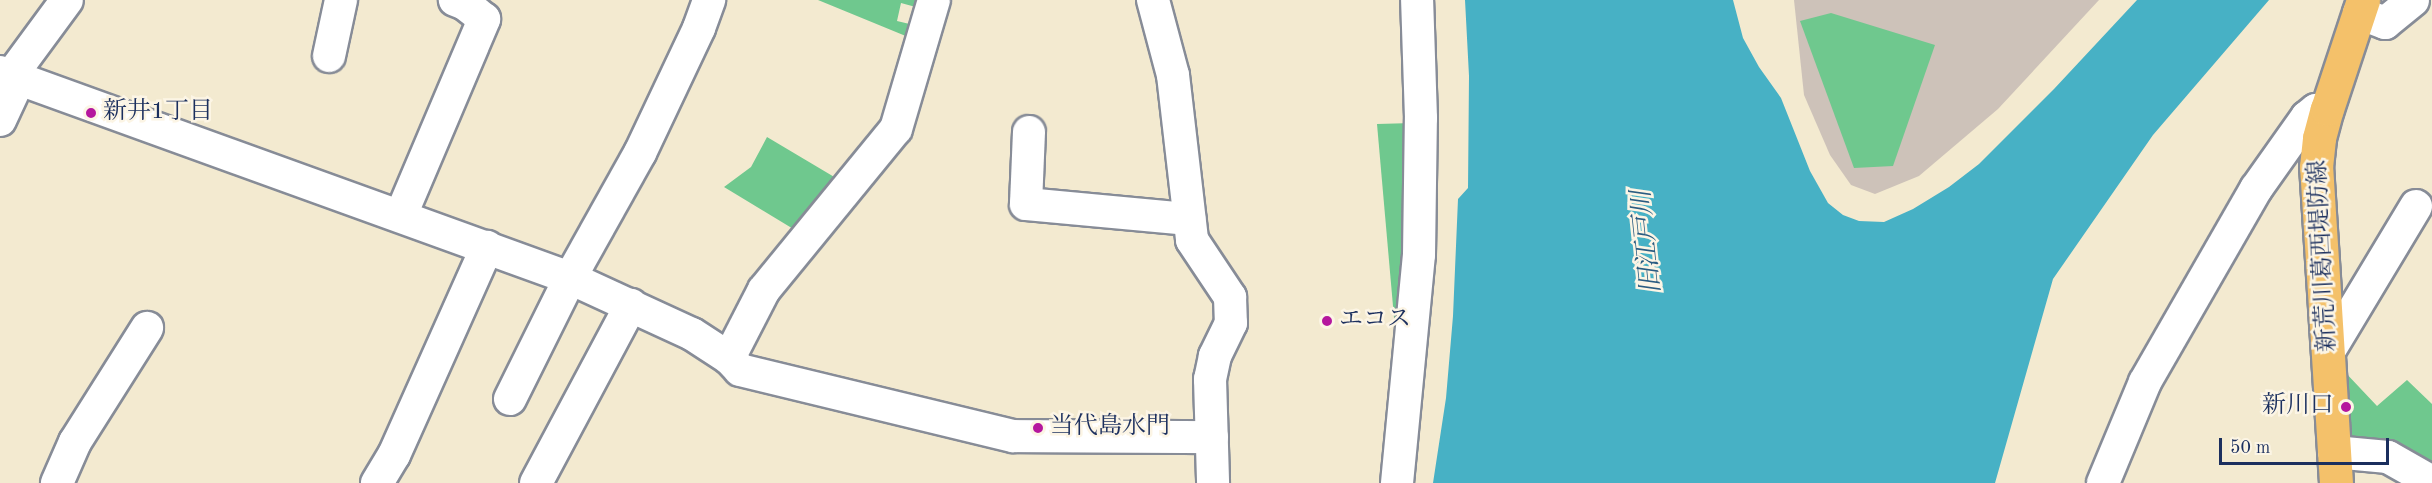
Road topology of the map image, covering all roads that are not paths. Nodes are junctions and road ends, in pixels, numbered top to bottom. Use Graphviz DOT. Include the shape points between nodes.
graph roads {
  1 [pos="67,0"];
  2 [pos="341,0"];
  3 [pos="455,0"];
  4 [pos="709,0"];
  5 [pos="934,0"];
  6 [pos="1153,0"];
  7 [pos="1417,0"];
  8 [pos="2413,0"];
  9 [pos="2361,6"];
  10 [pos="329,56"];
  11 [pos="10,76"];
  12 [pos="2326,109"];
  13 [pos="0,120"];
  14 [pos="1029,132"];
  15 [pos="2416,206"];
  16 [pos="401,215"];
  17 [pos="1190,219"];
  18 [pos="487,247"];
  19 [pos="570,278"];
  20 [pos="631,305"];
  21 [pos="147,328"];
  22 [pos="2329,351"];
  23 [pos="729,358"];
  24 [pos="510,399"];
  25 [pos="1212,437"];
  26 [pos="2335,468"];
  27 [pos="2432,482"];
  28 [pos="57,483"];
  29 [pos="378,483"];
  30 [pos="536,483"];
  31 [pos="1213,483"];
  32 [pos="1397,483"];
  33 [pos="2103,483"];
  1 -- 11 [label="street"];
  2 -- 10 [label="street"];
  3 -- 16 [label="street" via="484,19"];
  4 -- 19 [label="street" via="640,153"];
  5 -- 23 [label="street" via="896,129 764,290"];
  6 -- 17 [label="street" via="1173,75"];
  7 -- 32 [label="street" via="1421,118 1419,255"];
  8 -- 9 [label="street" via="2385,23"];
  9 -- 12 [label="main road, 新荒川葛西堤防線"];
  11 -- 13 [label="street"];
  11 -- 16 [label="street"];
  12 -- 22 [label="main road, 新荒川葛西堤防線" via="2319,138 2316,196"];
  12 -- 33 [label="street" via="2307,117 2256,189 2145,382"];
  14 -- 17 [label="street" via="1026,204"];
  15 -- 22 [label="street"];
  16 -- 18 [label="street"];
  17 -- 25 [label="street" via="1192,240 1230,297 1231,323 1215,356 1210,379"];
  18 -- 19 [label="street"];
  18 -- 29 [label="street"];
  19 -- 20 [label="street"];
  19 -- 24 [label="street"];
  20 -- 23 [label="street" via="692,334"];
  20 -- 30 [label="street"];
  21 -- 28 [label="street" via="75,442"];
  22 -- 26 [label="main road, 新荒川葛西堤防線"];
  23 -- 25 [label="street" via="740,370 1013,436"];
  25 -- 31 [label="street"];
  26 -- 27 [label="street" via="2388,458"];
}
